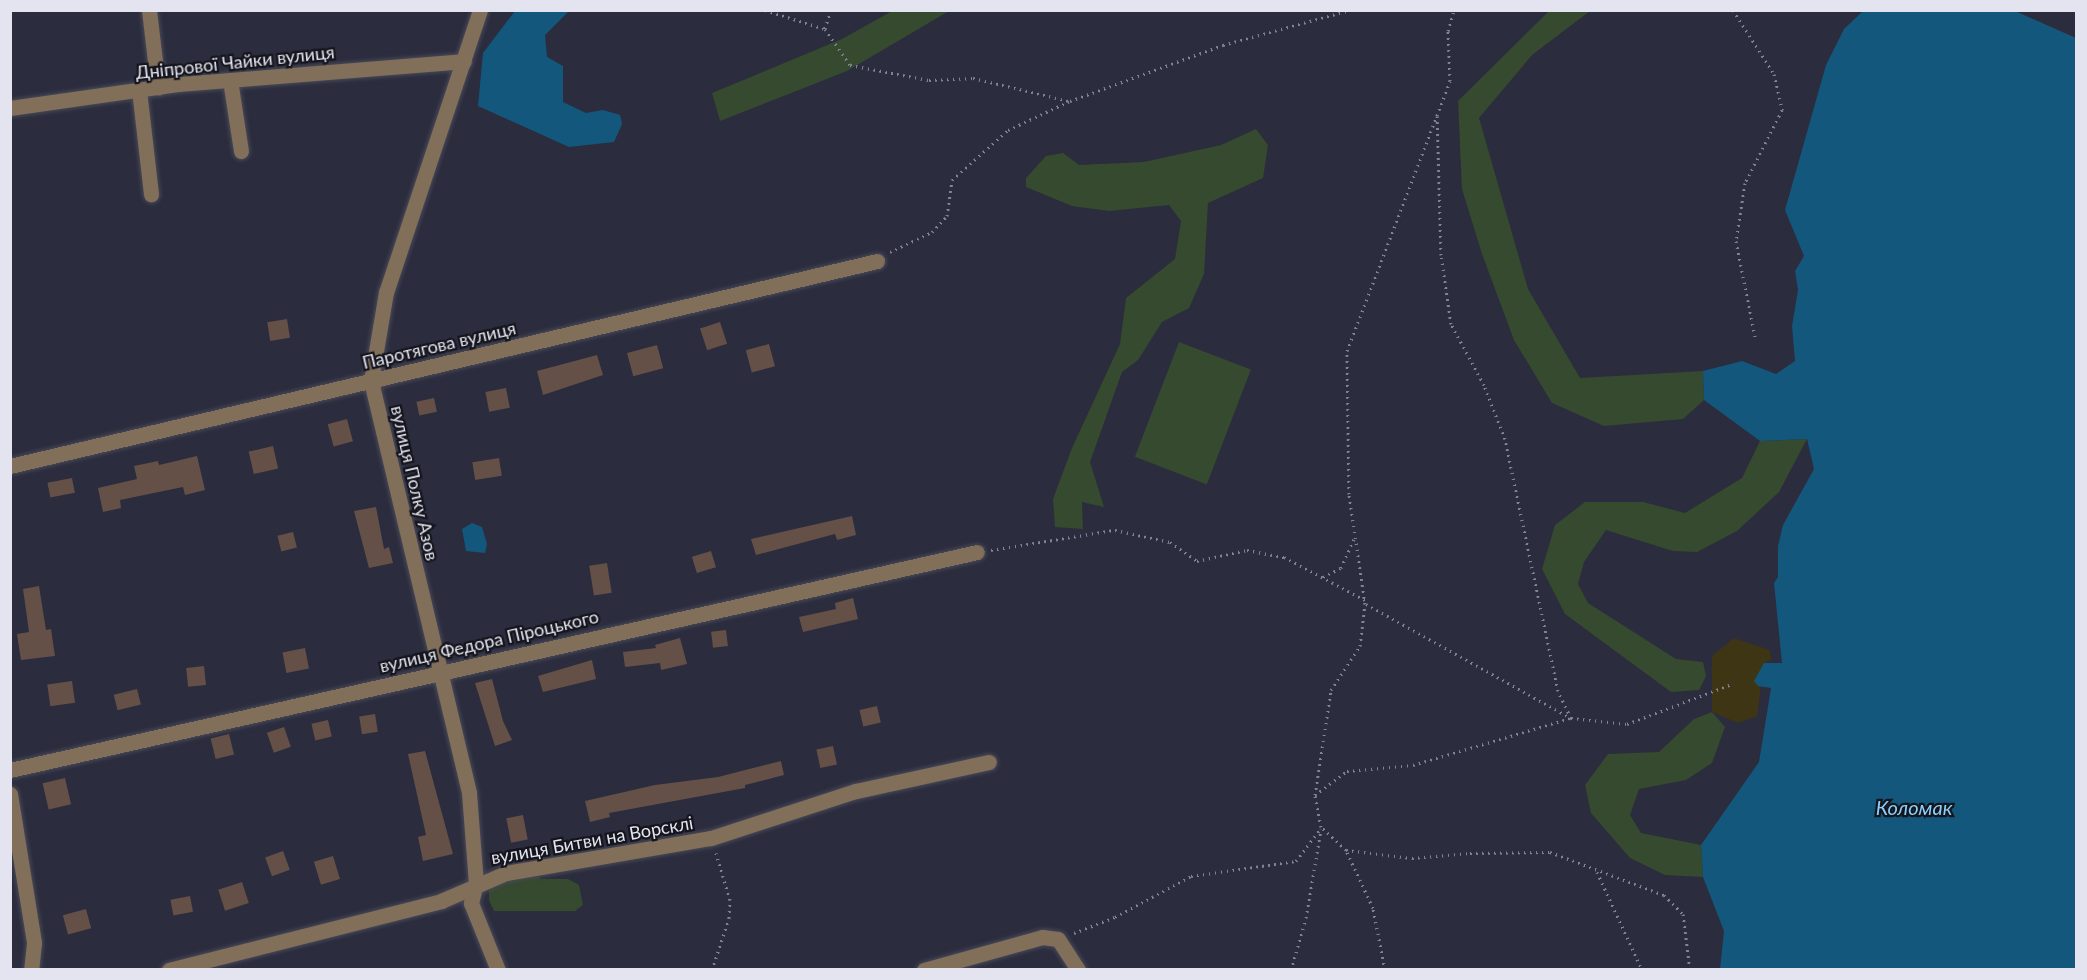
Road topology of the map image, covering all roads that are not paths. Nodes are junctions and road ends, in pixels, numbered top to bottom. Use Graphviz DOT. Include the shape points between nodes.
graph roads {
  1 [pos="149,10"];
  2 [pos="480,10"];
  3 [pos="464,61"];
  4 [pos="230,80"];
  5 [pos="158,87"];
  6 [pos="139,90"];
  7 [pos="10,108"];
  8 [pos="241,151"];
  9 [pos="151,194"];
  10 [pos="877,261"];
  11 [pos="371,381"];
  12 [pos="10,466"];
  13 [pos="978,552"];
  14 [pos="439,672"];
  15 [pos="989,762"];
  16 [pos="10,770"];
  17 [pos="10,794"];
  18 [pos="476,883"];
  19 [pos="31,969"];
  20 [pos="169,969"];
  21 [pos="498,969"];
  22 [pos="924,969"];
  23 [pos="1078,969"];
  1 -- 5 [label="street"];
  2 -- 3 [label="street, вулиця Полку Азов"];
  3 -- 4 [label="street, Дніпрової Чайки вулиця"];
  3 -- 11 [label="street, вулиця Полку Азов" via="386,292"];
  4 -- 5 [label="street, Дніпрової Чайки вулиця"];
  4 -- 8 [label="street"];
  5 -- 6 [label="street, Дніпрової Чайки вулиця"];
  6 -- 7 [label="street, Дніпрової Чайки вулиця"];
  6 -- 9 [label="street"];
  10 -- 11 [label="street, Паротягова вулиця"];
  11 -- 12 [label="street, Паротягова вулиця"];
  11 -- 14 [label="street, вулиця Полку Азов"];
  13 -- 14 [label="street, вулиця Федора Піроцького"];
  14 -- 16 [label="street, вулиця Федора Піроцького"];
  14 -- 18 [label="street, вулиця Полку Азов" via="469,793"];
  15 -- 18 [label="street, вулиця Битви на Ворсклі" via="856,791 711,838 506,873"];
  17 -- 19 [label="street" via="34,943"];
  18 -- 20 [label="street, вулиця Битви на Ворсклі" via="441,902"];
  18 -- 21 [label="street, вулиця Полку Азов" via="471,903"];
  22 -- 23 [label="street" via="1042,937 1058,939"];
}
